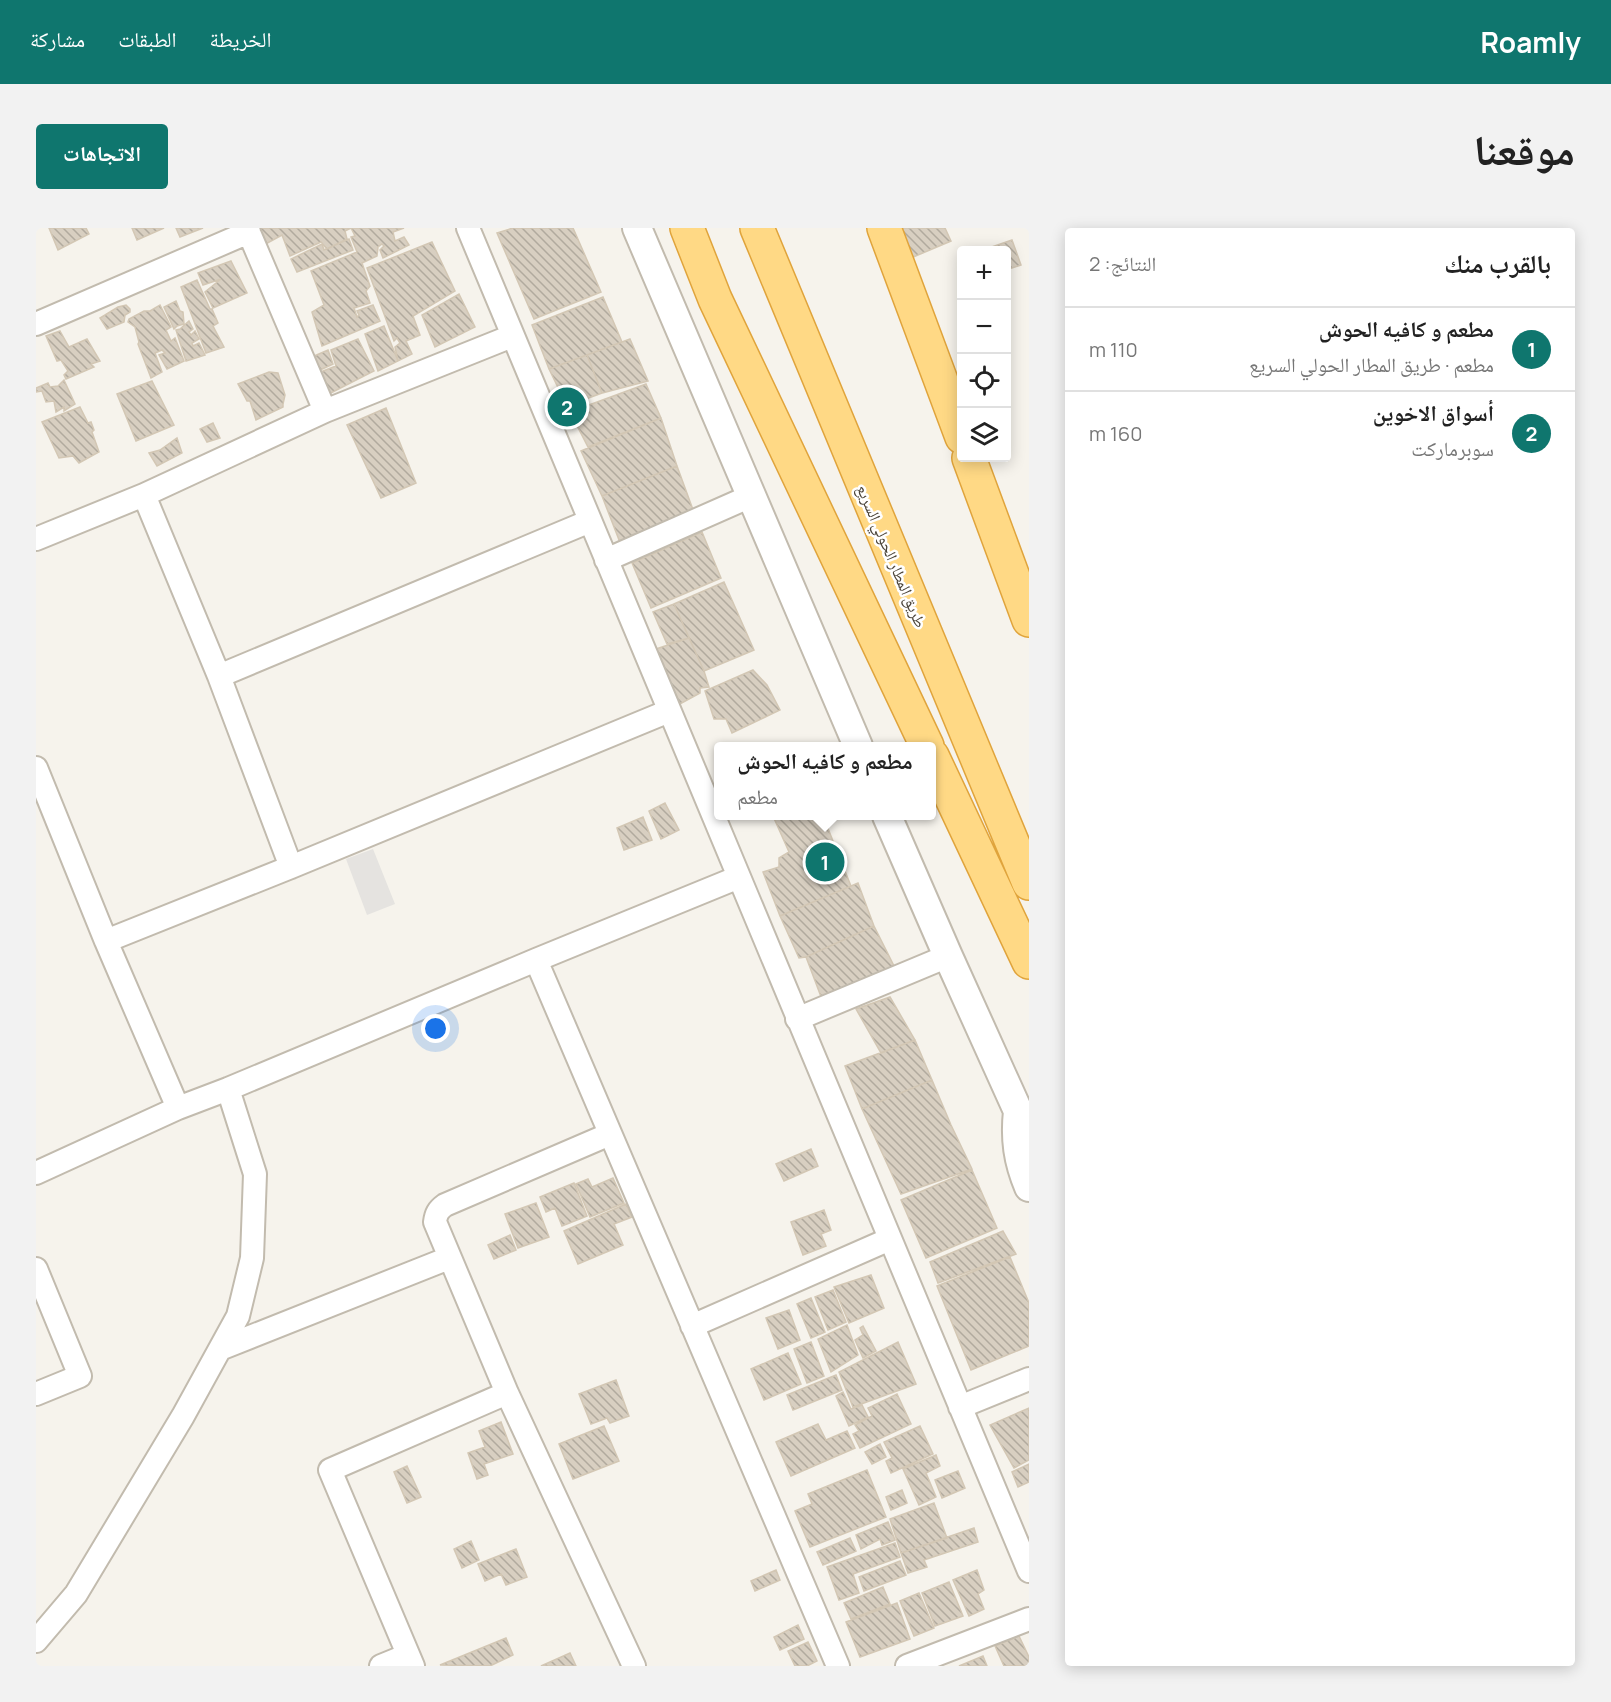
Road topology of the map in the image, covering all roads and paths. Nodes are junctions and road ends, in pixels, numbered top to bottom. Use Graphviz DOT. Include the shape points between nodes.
graph roads {
  1 [pos="468,228"];
  2 [pos="638,228"];
  3 [pos="687,228"];
  4 [pos="757,228"];
  5 [pos="884,228"];
  6 [pos="248,230"];
  7 [pos="36,324"];
  8 [pos="512,336"];
  9 [pos="325,411"];
  10 [pos="957,424"];
  11 [pos="970,462"];
  12 [pos="144,495"];
  13 [pos="751,496"];
  14 [pos="590,521"];
  15 [pos="36,539"];
  16 [pos="606,560"];
  17 [pos="1029,620"];
  18 [pos="219,676"];
  19 [pos="669,711"];
  20 [pos="856,742"];
  21 [pos="925,742"];
  22 [pos="936,764"];
  23 [pos="36,768"];
  24 [pos="714,818"];
  25 [pos="715,820"];
  26 [pos="889,820"];
  27 [pos="291,867"];
  28 [pos="739,877"];
  29 [pos="1029,883"];
  30 [pos="106,941"];
  31 [pos="948,956"];
  32 [pos="536,960"];
  33 [pos="1029,962"];
  34 [pos="797,1019"];
  35 [pos="228,1089"];
  36 [pos="178,1108"];
  37 [pos="1023,1119"];
  38 [pos="610,1134"];
  39 [pos="36,1173"];
  40 [pos="1029,1187"];
  41 [pos="890,1239"];
  42 [pos="449,1258"];
  43 [pos="36,1269"];
  44 [pos="692,1326"];
  45 [pos="220,1349"];
  46 [pos="1029,1379"];
  47 [pos="507,1393"];
  48 [pos="36,1394"];
  49 [pos="960,1407"];
  50 [pos="1029,1571"];
  51 [pos="1029,1618"];
  52 [pos="36,1641"];
  53 [pos="411,1660"];
  54 [pos="381,1666"];
  55 [pos="634,1666"];
  56 [pos="838,1666"];
  57 [pos="907,1666"];
  1 -- 8 [label="street"];
  2 -- 13 [label="street"];
  3 -- 21 [label="highway" via="715,299"];
  4 -- 29 [label="highway, طريق المطار الحولي السريع"];
  5 -- 10 [label="highway"];
  6 -- 7 [label="street"];
  6 -- 9 [label="street"];
  8 -- 9 [label="street"];
  8 -- 14 [label="street"];
  9 -- 12 [label="street"];
  11 -- 17 [label="highway"];
  12 -- 15 [label="street"];
  12 -- 18 [label="street"];
  13 -- 16 [label="street"];
  13 -- 20 [label="street"];
  14 -- 16 [label="street"];
  14 -- 18 [label="street"];
  16 -- 19 [label="street"];
  18 -- 27 [label="street"];
  19 -- 24 [label="street"];
  19 -- 27 [label="street"];
  22 -- 33 [label="highway"];
  23 -- 30 [label="street"];
  25 -- 28 [label="street"];
  26 -- 31 [label="street"];
  27 -- 30 [label="street"];
  28 -- 32 [label="street"];
  28 -- 34 [label="street"];
  30 -- 36 [label="street"];
  31 -- 34 [label="street"];
  31 -- 37 [label="street"];
  32 -- 35 [label="street"];
  32 -- 38 [label="street"];
  34 -- 41 [label="street"];
  35 -- 36 [label="street"];
  35 -- 45 [label="street" via="255,1174 252,1258 238,1316"];
  36 -- 39 [label="street"];
  37 -- 40 [label="street" via="1016,1132 1017,1153"];
  38 -- 42 [label="street" via="444,1205 435,1222"];
  38 -- 44 [label="street"];
  41 -- 44 [label="street"];
  41 -- 49 [label="street"];
  42 -- 45 [label="street"];
  42 -- 47 [label="street"];
  43 -- 48 [label="street" via="80,1376"];
  44 -- 56 [label="street"];
  45 -- 52 [label="street" via="76,1594"];
  46 -- 49 [label="street"];
  47 -- 53 [label="street" via="330,1470"];
  47 -- 55 [label="street"];
  49 -- 50 [label="street"];
  51 -- 57 [label="street"];
  53 -- 54 [label="street"];
}
